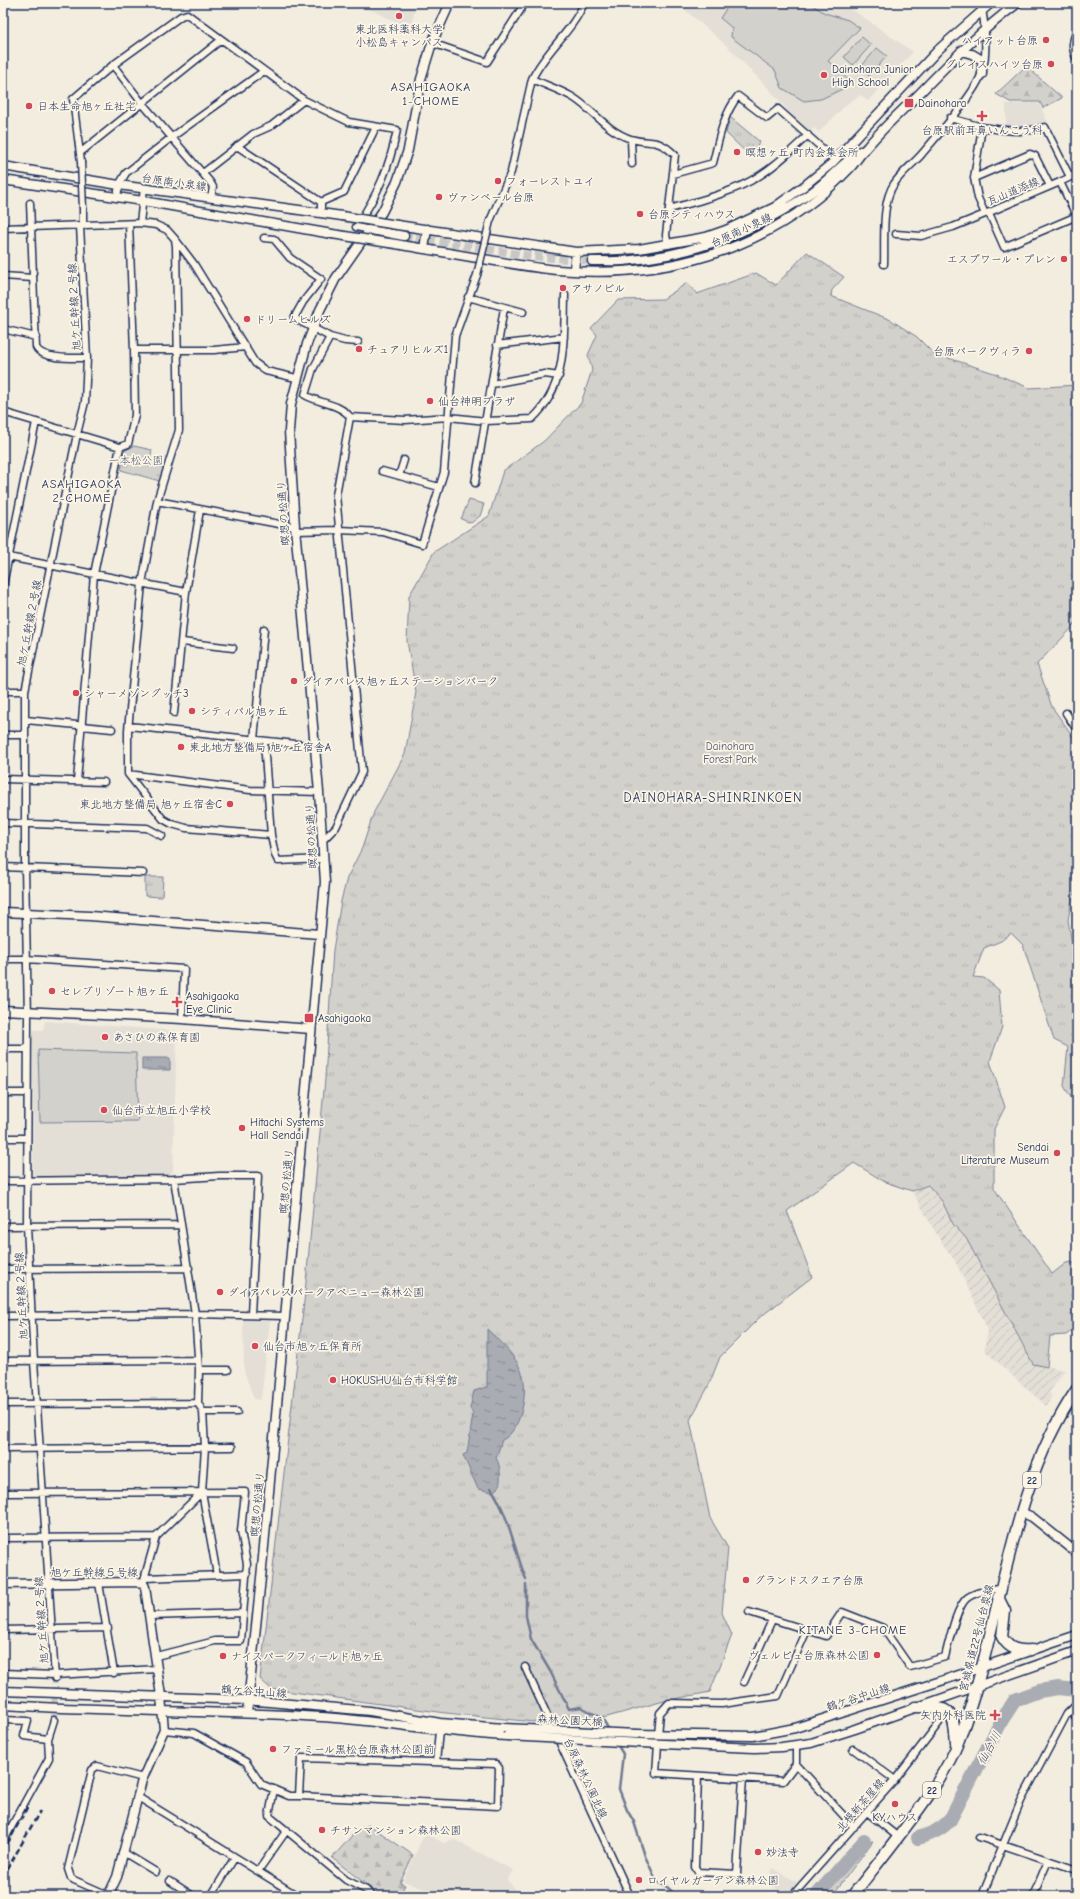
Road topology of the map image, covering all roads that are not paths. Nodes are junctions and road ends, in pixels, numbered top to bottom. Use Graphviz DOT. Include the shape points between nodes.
graph roads {
  1 [pos="450,3"];
  2 [pos="525,3"];
  3 [pos="584,3"];
  4 [pos="991,3"];
  5 [pos="1018,3"];
  6 [pos="981,6"];
  7 [pos="984,30"];
  8 [pos="1077,31"];
  9 [pos="221,40"];
  10 [pos="432,43"];
  11 [pos="961,51"];
  12 [pos="1077,59"];
  13 [pos="113,65"];
  14 [pos="264,71"];
  15 [pos="982,74"];
  16 [pos="532,79"];
  17 [pos="304,100"];
  18 [pos="142,102"];
  19 [pos="950,118"];
  20 [pos="376,127"];
  21 [pos="982,127"];
  22 [pos="808,135"];
  23 [pos="172,137"];
  24 [pos="631,139"];
  25 [pos="237,146"];
  26 [pos="867,146"];
  27 [pos="80,152"];
  28 [pos="834,161"];
  29 [pos="632,164"];
  30 [pos="3,166"];
  31 [pos="203,173"];
  32 [pos="673,174"];
  33 [pos="1077,174"];
  34 [pos="1070,177"];
  35 [pos="974,178"];
  36 [pos="3,180"];
  37 [pos="1060,182"];
  38 [pos="119,185"];
  39 [pos="1050,186"];
  40 [pos="144,188"];
  41 [pos="117,197"];
  42 [pos="212,198"];
  43 [pos="143,201"];
  44 [pos="321,202"];
  45 [pos="30,203"];
  46 [pos="669,209"];
  47 [pos="784,209"];
  48 [pos="321,213"];
  49 [pos="987,214"];
  50 [pos="1077,216"];
  51 [pos="140,223"];
  52 [pos="129,224"];
  53 [pos="82,226"];
  54 [pos="3,228"];
  55 [pos="31,228"];
  56 [pos="427,229"];
  57 [pos="371,230"];
  58 [pos="896,234"];
  59 [pos="404,236"];
  60 [pos="264,238"];
  61 [pos="175,239"];
  62 [pos="668,245"];
  63 [pos="424,249"];
  64 [pos="576,252"];
  65 [pos="592,261"];
  66 [pos="884,264"];
  67 [pos="574,271"];
  68 [pos="3,276"];
  69 [pos="33,278"];
  70 [pos="565,295"];
  71 [pos="468,297"];
  72 [pos="504,308"];
  73 [pos="524,312"];
  74 [pos="312,328"];
  75 [pos="3,329"];
  76 [pos="36,337"];
  77 [pos="330,337"];
  78 [pos="564,337"];
  79 [pos="358,342"];
  80 [pos="497,345"];
  81 [pos="246,347"];
  82 [pos="176,349"];
  83 [pos="134,350"];
  84 [pos="86,358"];
  85 [pos="559,376"];
  86 [pos="296,378"];
  87 [pos="492,384"];
  88 [pos="3,412"];
  89 [pos="350,417"];
  90 [pos="449,417"];
  91 [pos="486,421"];
  92 [pos="36,422"];
  93 [pos="77,434"];
  94 [pos="120,447"];
  95 [pos="404,460"];
  96 [pos="382,471"];
  97 [pos="399,476"];
  98 [pos="475,483"];
  99 [pos="440,487"];
  100 [pos="157,501"];
  101 [pos="200,510"];
  102 [pos="295,529"];
  103 [pos="339,530"];
  104 [pos="6,557"];
  105 [pos="50,566"];
  106 [pos="94,574"];
  107 [pos="142,584"];
  108 [pos="3,585"];
  109 [pos="186,592"];
  110 [pos="264,629"];
  111 [pos="182,642"];
  112 [pos="233,648"];
  113 [pos="3,691"];
  114 [pos="25,691"];
  115 [pos="1066,712"];
  116 [pos="174,713"];
  117 [pos="26,720"];
  118 [pos="80,725"];
  119 [pos="129,726"];
  120 [pos="112,729"];
  121 [pos="1077,730"];
  122 [pos="3,735"];
  123 [pos="26,735"];
  124 [pos="254,740"];
  125 [pos="264,742"];
  126 [pos="315,746"];
  127 [pos="128,774"];
  128 [pos="3,779"];
  129 [pos="25,779"];
  130 [pos="77,781"];
  131 [pos="104,782"];
  132 [pos="268,790"];
  133 [pos="320,792"];
  134 [pos="3,823"];
  135 [pos="26,823"];
  136 [pos="271,835"];
  137 [pos="162,836"];
  138 [pos="323,840"];
  139 [pos="324,859"];
  140 [pos="3,867"];
  141 [pos="25,867"];
  142 [pos="143,873"];
  143 [pos="3,912"];
  144 [pos="26,913"];
  145 [pos="319,934"];
  146 [pos="3,959"];
  147 [pos="26,959"];
  148 [pos="3,1010"];
  149 [pos="28,1010"];
  150 [pos="182,1019"];
  151 [pos="311,1029"];
  152 [pos="3,1049"];
  153 [pos="27,1049"];
  154 [pos="3,1093"];
  155 [pos="27,1093"];
  156 [pos="3,1138"];
  157 [pos="27,1138"];
  158 [pos="174,1179"];
  159 [pos="26,1180"];
  160 [pos="3,1181"];
  161 [pos="180,1225"];
  162 [pos="3,1226"];
  163 [pos="27,1226"];
  164 [pos="188,1268"];
  165 [pos="3,1269"];
  166 [pos="29,1269"];
  167 [pos="195,1314"];
  168 [pos="251,1314"];
  169 [pos="3,1316"];
  170 [pos="32,1316"];
  171 [pos="285,1316"];
  172 [pos="198,1360"];
  173 [pos="3,1361"];
  174 [pos="34,1361"];
  175 [pos="199,1370"];
  176 [pos="228,1370"];
  177 [pos="1077,1389"];
  178 [pos="198,1403"];
  179 [pos="3,1404"];
  180 [pos="37,1404"];
  181 [pos="204,1412"];
  182 [pos="237,1412"];
  183 [pos="205,1447"];
  184 [pos="232,1447"];
  185 [pos="41,1448"];
  186 [pos="3,1449"];
  187 [pos="202,1492"];
  188 [pos="3,1493"];
  189 [pos="43,1493"];
  190 [pos="1021,1512"];
  191 [pos="46,1537"];
  192 [pos="156,1537"];
  193 [pos="3,1538"];
  194 [pos="1077,1553"];
  195 [pos="247,1574"];
  196 [pos="217,1575"];
  197 [pos="144,1580"];
  198 [pos="48,1583"];
  199 [pos="99,1583"];
  200 [pos="3,1584"];
  201 [pos="999,1593"];
  202 [pos="749,1612"];
  203 [pos="243,1613"];
  204 [pos="150,1616"];
  205 [pos="772,1620"];
  206 [pos="108,1628"];
  207 [pos="53,1629"];
  208 [pos="3,1630"];
  209 [pos="807,1630"];
  210 [pos="1077,1634"];
  211 [pos="1031,1650"];
  212 [pos="1077,1651"];
  213 [pos="156,1656"];
  214 [pos="524,1667"];
  215 [pos="982,1667"];
  216 [pos="158,1669"];
  217 [pos="3,1673"];
  218 [pos="114,1673"];
  219 [pos="55,1676"];
  220 [pos="744,1682"];
  221 [pos="977,1685"];
  222 [pos="3,1691"];
  223 [pos="161,1696"];
  224 [pos="247,1700"];
  225 [pos="3,1705"];
  226 [pos="1076,1706"];
  227 [pos="916,1707"];
  228 [pos="163,1710"];
  229 [pos="247,1714"];
  230 [pos="1077,1717"];
  231 [pos="3,1720"];
  232 [pos="54,1720"];
  233 [pos="939,1723"];
  234 [pos="503,1728"];
  235 [pos="164,1730"];
  236 [pos="439,1731"];
  237 [pos="637,1734"];
  238 [pos="658,1735"];
  239 [pos="48,1739"];
  240 [pos="658,1744"];
  241 [pos="796,1745"];
  242 [pos="956,1747"];
  243 [pos="853,1749"];
  244 [pos="436,1762"];
  245 [pos="796,1764"];
  246 [pos="698,1776"];
  247 [pos="143,1778"];
  248 [pos="743,1778"];
  249 [pos="895,1780"];
  250 [pos="274,1789"];
  251 [pos="298,1796"];
  252 [pos="138,1797"];
  253 [pos="867,1812"];
  254 [pos="3,1826"];
  255 [pos="854,1827"];
  256 [pos="10,1830"];
  257 [pos="287,1830"];
  258 [pos="901,1833"];
  259 [pos="978,1837"];
  260 [pos="3,1842"];
  261 [pos="1003,1845"];
  262 [pos="123,1852"];
  263 [pos="235,1857"];
  264 [pos="1048,1861"];
  265 [pos="1077,1870"];
  266 [pos="258,1871"];
  267 [pos="156,1872"];
  268 [pos="170,1881"];
  269 [pos="108,1896"];
  270 [pos="193,1896"];
  271 [pos="211,1896"];
  272 [pos="298,1896"];
  273 [pos="372,1896"];
  274 [pos="630,1896"];
  275 [pos="792,1896"];
  276 [pos="852,1896"];
  277 [pos="982,1896"];
  278 [pos="1033,1896"];
  1 -- 10 [label="street, 瞑想の松通り"];
  2 -- 10 [label="street" via="487,62"];
  3 -- 16 [label="street" via="575,22 537,67"];
  4 -- 6 [label="street"];
  5 -- 7 [label="street, 台原南小泉線"];
  6 -- 7 [label="street"];
  6 -- 28 [label="street"];
  7 -- 11 [label="street, 台原南小泉線"];
  7 -- 15 [label="street" via="986,57"];
  8 -- 12 [label="street" via="1072,41"];
  9 -- 13 [label="street" via="187,14"];
  9 -- 14 [label="street"];
  9 -- 18 [label="street"];
  10 -- 57 [label="street, 瞑想の松通り" via="421,79 405,161 388,201"];
  11 -- 15 [label="street" via="982,60"];
  11 -- 26 [label="street, 台原南小泉線"];
  13 -- 18 [label="street"];
  13 -- 27 [label="street, 旭ケ丘幹線２号線" via="73,99"];
  14 -- 17 [label="street"];
  14 -- 23 [label="street"];
  15 -- 19 [label="street"];
  16 -- 24 [label="street" via="574,98 594,116"];
  16 -- 71 [label="street, bridge" via="511,172 490,221 477,275"];
  17 -- 20 [label="street" via="349,122"];
  17 -- 25 [label="street" via="271,126 253,134"];
  18 -- 23 [label="street"];
  18 -- 27 [label="street"];
  19 -- 21 [label="street"];
  19 -- 66 [label="street" via="894,184 885,219"];
  20 -- 44 [label="street" via="344,192"];
  20 -- 57 [label="street" via="397,130 380,189 356,227"];
  21 -- 34 [label="street" via="1015,132 1045,127"];
  21 -- 35 [label="street, 瓦山道添線"];
  22 -- 28 [label="street"];
  22 -- 32 [label="street" via="778,109 767,118 738,96 729,107 713,163"];
  22 -- 46 [label="street" via="782,159 758,176 725,192"];
  23 -- 31 [label="street"];
  23 -- 38 [label="street" via="126,173"];
  24 -- 29 [label="street"];
  24 -- 32 [label="street" via="659,142 666,147 675,155"];
  25 -- 31 [label="street"];
  25 -- 44 [label="street"];
  26 -- 47 [label="street" via="812,192"];
  26 -- 67 [label="street, 台原南小泉線" via="851,166 802,210 733,247 704,258 670,266 610,272"];
  27 -- 53 [label="street, 旭ケ丘幹線２号線, bridge"];
  28 -- 47 [label="street" via="827,173"];
  28 -- 62 [label="street, 台原南小泉線" via="775,206 743,223 706,237"];
  30 -- 38 [label="street, 台原南小泉線"];
  31 -- 42 [label="street" via="213,187"];
  32 -- 46 [label="street"];
  33 -- 34 [label="street, 瓦山道添線"];
  34 -- 37 [label="street, 瓦山道添線"];
  35 -- 39 [label="street" via="1030,154 1036,156"];
  35 -- 49 [label="street, 瓦山道添線" via="978,198"];
  36 -- 41 [label="street"];
  37 -- 39 [label="street, 瓦山道添線"];
  37 -- 50 [label="street"];
  38 -- 40 [label="street, 台原南小泉線"];
  38 -- 41 [label="street"];
  39 -- 49 [label="street, 瓦山道添線"];
  40 -- 42 [label="street, 台原南小泉線"];
  40 -- 43 [label="street"];
  41 -- 43 [label="street"];
  42 -- 48 [label="street, 台原南小泉線"];
  43 -- 51 [label="street"];
  43 -- 63 [label="street, 台原南小泉線, bridge"];
  44 -- 48 [label="street"];
  45 -- 55 [label="street"];
  46 -- 62 [label="street" via="666,235"];
  47 -- 65 [label="street" via="747,229 700,249 631,261"];
  48 -- 56 [label="street, 台原南小泉線, bridge"];
  49 -- 50 [label="street" via="1004,247"];
  49 -- 58 [label="street" via="952,228 921,236"];
  51 -- 52 [label="street"];
  51 -- 61 [label="street" via="156,225 167,230"];
  52 -- 53 [label="street"];
  52 -- 83 [label="street"];
  53 -- 55 [label="street"];
  53 -- 84 [label="street, 旭ケ丘幹線２号線"];
  54 -- 55 [label="street"];
  55 -- 69 [label="street"];
  56 -- 63 [label="street"];
  56 -- 64 [label="street, 台原南小泉線"];
  57 -- 59 [label="street"];
  57 -- 74 [label="street, 瞑想の松通り" via="336,278"];
  60 -- 74 [label="street" via="274,239 290,258 321,279 294,318"];
  61 -- 81 [label="street" via="194,264"];
  61 -- 82 [label="street"];
  62 -- 64 [label="street, 台原南小泉線"];
  63 -- 67 [label="street, 台原南小泉線"];
  64 -- 67 [label="street"];
  68 -- 69 [label="street"];
  69 -- 76 [label="street"];
  70 -- 78 [label="street"];
  71 -- 72 [label="street"];
  71 -- 90 [label="street" via="455,336"];
  72 -- 73 [label="street"];
  72 -- 80 [label="street"];
  74 -- 77 [label="street"];
  74 -- 86 [label="street, 瞑想の松通り"];
  75 -- 76 [label="street"];
  76 -- 84 [label="street" via="36,347 40,352 52,356"];
  77 -- 79 [label="street"];
  77 -- 89 [label="street" via="313,370 305,395 333,406"];
  78 -- 80 [label="street"];
  78 -- 85 [label="street"];
  80 -- 87 [label="street"];
  81 -- 82 [label="street" via="214,350"];
  81 -- 86 [label="street" via="255,363 266,371"];
  82 -- 83 [label="street"];
  82 -- 100 [label="street" via="178,430"];
  83 -- 94 [label="street" via="135,415 128,444"];
  84 -- 93 [label="street, 旭ケ丘幹線２号線" via="86,402"];
  85 -- 87 [label="street" via="546,374"];
  85 -- 91 [label="street" via="543,409 532,420"];
  86 -- 102 [label="street, 瞑想の松通り" via="289,432"];
  87 -- 91 [label="street"];
  88 -- 92 [label="street"];
  89 -- 90 [label="street" via="405,420"];
  89 -- 103 [label="street" via="336,495"];
  90 -- 91 [label="street"];
  90 -- 99 [label="street" via="444,472"];
  91 -- 98 [label="street"];
  92 -- 93 [label="street"];
  92 -- 104 [label="street"];
  93 -- 94 [label="street"];
  93 -- 105 [label="street, 旭ケ丘幹線２号線"];
  94 -- 106 [label="street"];
  95 -- 97 [label="street"];
  96 -- 97 [label="street"];
  97 -- 99 [label="street"];
  99 -- 103 [label="street" via="422,544 383,532"];
  100 -- 101 [label="street"];
  100 -- 107 [label="street"];
  101 -- 102 [label="street"];
  101 -- 109 [label="street"];
  102 -- 103 [label="street"];
  102 -- 126 [label="street, 瞑想の松通り"];
  103 -- 138 [label="street" via="362,772 336,827"];
  104 -- 105 [label="street"];
  104 -- 108 [label="street"];
  105 -- 106 [label="street"];
  105 -- 114 [label="street, 旭ケ丘幹線２号線"];
  106 -- 107 [label="street"];
  106 -- 118 [label="street"];
  107 -- 109 [label="street"];
  107 -- 119 [label="street"];
  109 -- 111 [label="street"];
  110 -- 124 [label="street"];
  111 -- 112 [label="street"];
  111 -- 116 [label="street"];
  113 -- 114 [label="street"];
  114 -- 117 [label="street, 旭ケ丘幹線２号線"];
  115 -- 121 [label="street"];
  117 -- 118 [label="street"];
  117 -- 123 [label="street, 旭ケ丘幹線２号線"];
  118 -- 120 [label="street"];
  118 -- 130 [label="street"];
  119 -- 124 [label="street"];
  119 -- 127 [label="street"];
  122 -- 123 [label="street"];
  123 -- 129 [label="street, 旭ケ丘幹線２号線"];
  124 -- 125 [label="street"];
  125 -- 126 [label="street"];
  125 -- 132 [label="street"];
  126 -- 133 [label="street, 瞑想の松通り"];
  127 -- 132 [label="street" via="250,790"];
  127 -- 136 [label="street" via="163,819 172,824 186,828"];
  128 -- 129 [label="street"];
  129 -- 130 [label="street"];
  129 -- 135 [label="street, 旭ケ丘幹線２号線"];
  130 -- 131 [label="street"];
  132 -- 133 [label="street"];
  132 -- 136 [label="street"];
  133 -- 138 [label="street, 瞑想の松通り"];
  134 -- 135 [label="street"];
  135 -- 137 [label="street" via="146,828"];
  135 -- 141 [label="street, 旭ケ丘幹線２号線"];
  136 -- 139 [label="street" via="278,861"];
  138 -- 139 [label="street, 瞑想の松通り"];
  139 -- 145 [label="street, 瞑想の松通り"];
  140 -- 141 [label="street"];
  141 -- 142 [label="street"];
  141 -- 144 [label="street, 旭ケ丘幹線２号線"];
  143 -- 144 [label="street"];
  144 -- 145 [label="street"];
  144 -- 147 [label="street, 旭ケ丘幹線２号線"];
  145 -- 151 [label="street, 瞑想の松通り"];
  146 -- 147 [label="street"];
  147 -- 149 [label="street, 旭ケ丘幹線２号線"];
  147 -- 150 [label="street" via="184,969"];
  148 -- 149 [label="street"];
  149 -- 150 [label="street"];
  149 -- 153 [label="street, 旭ケ丘幹線２号線"];
  150 -- 151 [label="street"];
  151 -- 171 [label="street, 瞑想の松通り"];
  152 -- 153 [label="street"];
  153 -- 155 [label="street, 旭ケ丘幹線２号線"];
  154 -- 155 [label="street"];
  155 -- 157 [label="street, 旭ケ丘幹線２号線"];
  156 -- 157 [label="street"];
  157 -- 159 [label="street, 旭ケ丘幹線２号線"];
  158 -- 159 [label="street"];
  158 -- 161 [label="street"];
  158 -- 168 [label="street" via="258,1176"];
  159 -- 160 [label="street"];
  159 -- 163 [label="street, 旭ケ丘幹線２号線"];
  161 -- 163 [label="street"];
  161 -- 164 [label="street"];
  162 -- 163 [label="street"];
  163 -- 166 [label="street, 旭ケ丘幹線２号線"];
  164 -- 166 [label="street"];
  164 -- 167 [label="street"];
  165 -- 166 [label="street"];
  166 -- 170 [label="street, 旭ケ丘幹線２号線"];
  167 -- 168 [label="street"];
  167 -- 170 [label="street"];
  167 -- 172 [label="street"];
  168 -- 171 [label="street"];
  169 -- 170 [label="street"];
  170 -- 174 [label="street, 旭ケ丘幹線２号線"];
  171 -- 224 [label="street, 瞑想の松通り" via="260,1593"];
  172 -- 174 [label="street"];
  172 -- 175 [label="street"];
  173 -- 174 [label="street"];
  174 -- 180 [label="street, 旭ケ丘幹線２号線"];
  175 -- 176 [label="street"];
  175 -- 178 [label="street"];
  177 -- 190 [label="main road, 宮城県道22号仙台泉線 / 22" via="1047,1441"];
  178 -- 180 [label="street"];
  178 -- 181 [label="street"];
  179 -- 180 [label="street"];
  180 -- 185 [label="street, 旭ケ丘幹線２号線"];
  181 -- 182 [label="street"];
  181 -- 183 [label="street"];
  183 -- 184 [label="street"];
  183 -- 185 [label="street"];
  183 -- 187 [label="street"];
  185 -- 186 [label="street"];
  185 -- 189 [label="street, 旭ケ丘幹線２号線"];
  187 -- 189 [label="street"];
  187 -- 192 [label="street"];
  187 -- 195 [label="street" via="245,1492 241,1531"];
  187 -- 196 [label="street"];
  188 -- 189 [label="street"];
  189 -- 191 [label="street, 旭ケ丘幹線２号線"];
  190 -- 194 [label="street" via="1032,1517"];
  190 -- 201 [label="main road, 宮城県道22号仙台泉線 / 22"];
  191 -- 192 [label="street"];
  191 -- 193 [label="street"];
  191 -- 198 [label="street, 旭ケ丘幹線２号線"];
  192 -- 197 [label="street"];
  195 -- 196 [label="street"];
  195 -- 203 [label="street"];
  196 -- 197 [label="street"];
  197 -- 199 [label="street, 旭ケ丘幹線５号線"];
  197 -- 204 [label="street, 旭ケ丘幹線５号線"];
  198 -- 199 [label="street, 旭ケ丘幹線５号線"];
  198 -- 200 [label="street, 旭ケ丘幹線５号線"];
  198 -- 207 [label="street, 旭ケ丘幹線２号線"];
  199 -- 206 [label="street"];
  201 -- 209 [label="street" via="986,1590 967,1598 959,1611 945,1657 910,1667 883,1628 842,1612 826,1636"];
  201 -- 211 [label="main road" via="1005,1611 1002,1637 1007,1645 1016,1650"];
  201 -- 215 [label="main road, 宮城県道22号仙台泉線 / 22"];
  202 -- 205 [label="street"];
  203 -- 204 [label="street"];
  203 -- 213 [label="street" via="241,1641 215,1641"];
  204 -- 213 [label="street, 旭ケ丘幹線５号線"];
  205 -- 209 [label="street"];
  205 -- 220 [label="street"];
  206 -- 207 [label="street"];
  206 -- 218 [label="street"];
  207 -- 208 [label="street"];
  207 -- 219 [label="street, 旭ケ丘幹線２号線"];
  209 -- 238 [label="street" via="778,1696 722,1704 669,1703 660,1712"];
  210 -- 211 [label="street, 鶴ケ谷中山線"];
  211 -- 215 [label="street, 鶴ケ谷中山線"];
  212 -- 221 [label="street, 森林公園大橋"];
  213 -- 216 [label="street, 旭ケ丘幹線５号線"];
  214 -- 274 [label="street, 台原森林公園北線"];
  215 -- 221 [label="main road, 宮城県道22号仙台泉線 / 22"];
  215 -- 238 [label="street, 鶴ケ谷中山線" via="822,1720 777,1732 753,1736"];
  216 -- 218 [label="street"];
  216 -- 223 [label="street, 旭ケ丘幹線５号線"];
  217 -- 219 [label="street"];
  218 -- 219 [label="street"];
  221 -- 227 [label="street, 森林公園大橋"];
  221 -- 242 [label="main road, 宮城県道22号仙台泉線 / 22"];
  222 -- 223 [label="street, 鶴ケ谷中山線"];
  223 -- 224 [label="street, 鶴ケ谷中山線"];
  223 -- 228 [label="street, 旭ケ丘幹線５号線"];
  224 -- 229 [label="street, 瞑想の松通り"];
  224 -- 234 [label="street, 鶴ケ谷中山線" via="370,1711 440,1723"];
  225 -- 228 [label="street, 森林公園大橋"];
  226 -- 230 [label="street"];
  226 -- 261 [label="street" via="1067,1714 1021,1801"];
  227 -- 241 [label="street, 森林公園大橋" via="835,1736"];
  227 -- 242 [label="main road" via="940,1707 947,1710 955,1723"];
  228 -- 229 [label="street, 森林公園大橋"];
  228 -- 235 [label="street, 旭ケ丘幹線５号線"];
  229 -- 236 [label="street, 森林公園大橋" via="342,1719"];
  231 -- 239 [label="street" via="28,1721 24,1736"];
  232 -- 239 [label="street"];
  233 -- 249 [label="street, 北根新茶屋線"];
  234 -- 237 [label="street, 森林公園大橋, bridge"];
  235 -- 247 [label="street"];
  235 -- 250 [label="street" via="194,1733 246,1762 261,1784"];
  236 -- 240 [label="street, 森林公園大橋, bridge"];
  236 -- 244 [label="street"];
  237 -- 238 [label="street, 鶴ケ谷中山線"];
  239 -- 256 [label="street" via="49,1758"];
  240 -- 241 [label="street, 森林公園大橋" via="724,1748"];
  240 -- 246 [label="street" via="656,1773"];
  241 -- 245 [label="street"];
  242 -- 258 [label="main road, 宮城県道22号仙台泉線 / 22" via="938,1781"];
  243 -- 249 [label="street"];
  244 -- 251 [label="street" via="301,1758"];
  244 -- 251 [label="street" via="496,1764 499,1768 498,1806"];
  245 -- 248 [label="street" via="783,1781"];
  245 -- 255 [label="street"];
  246 -- 248 [label="street"];
  246 -- 248 [label="street" via="695,1867 698,1872 706,1873 737,1874"];
  247 -- 252 [label="street"];
  247 -- 269 [label="street" via="97,1766 92,1770 68,1869 71,1878"];
  249 -- 253 [label="street, 北根新茶屋線"];
  250 -- 251 [label="street" via="289,1796"];
  250 -- 257 [label="street" via="269,1816"];
  252 -- 262 [label="street"];
  252 -- 263 [label="street"];
  253 -- 255 [label="street, 北根新茶屋線"];
  253 -- 258 [label="street" via="890,1830"];
  254 -- 256 [label="street"];
  255 -- 275 [label="street, 北根新茶屋線"];
  256 -- 260 [label="street"];
  257 -- 266 [label="street"];
  257 -- 273 [label="street" via="346,1880"];
  258 -- 276 [label="main road, 宮城県道22号仙台泉線 / 22"];
  259 -- 261 [label="street"];
  261 -- 264 [label="street"];
  261 -- 277 [label="street"];
  262 -- 267 [label="street"];
  262 -- 269 [label="street" via="117,1877"];
  263 -- 266 [label="street"];
  263 -- 271 [label="street"];
  264 -- 265 [label="street"];
  264 -- 278 [label="street"];
  266 -- 272 [label="street"];
  268 -- 270 [label="street"];
}
